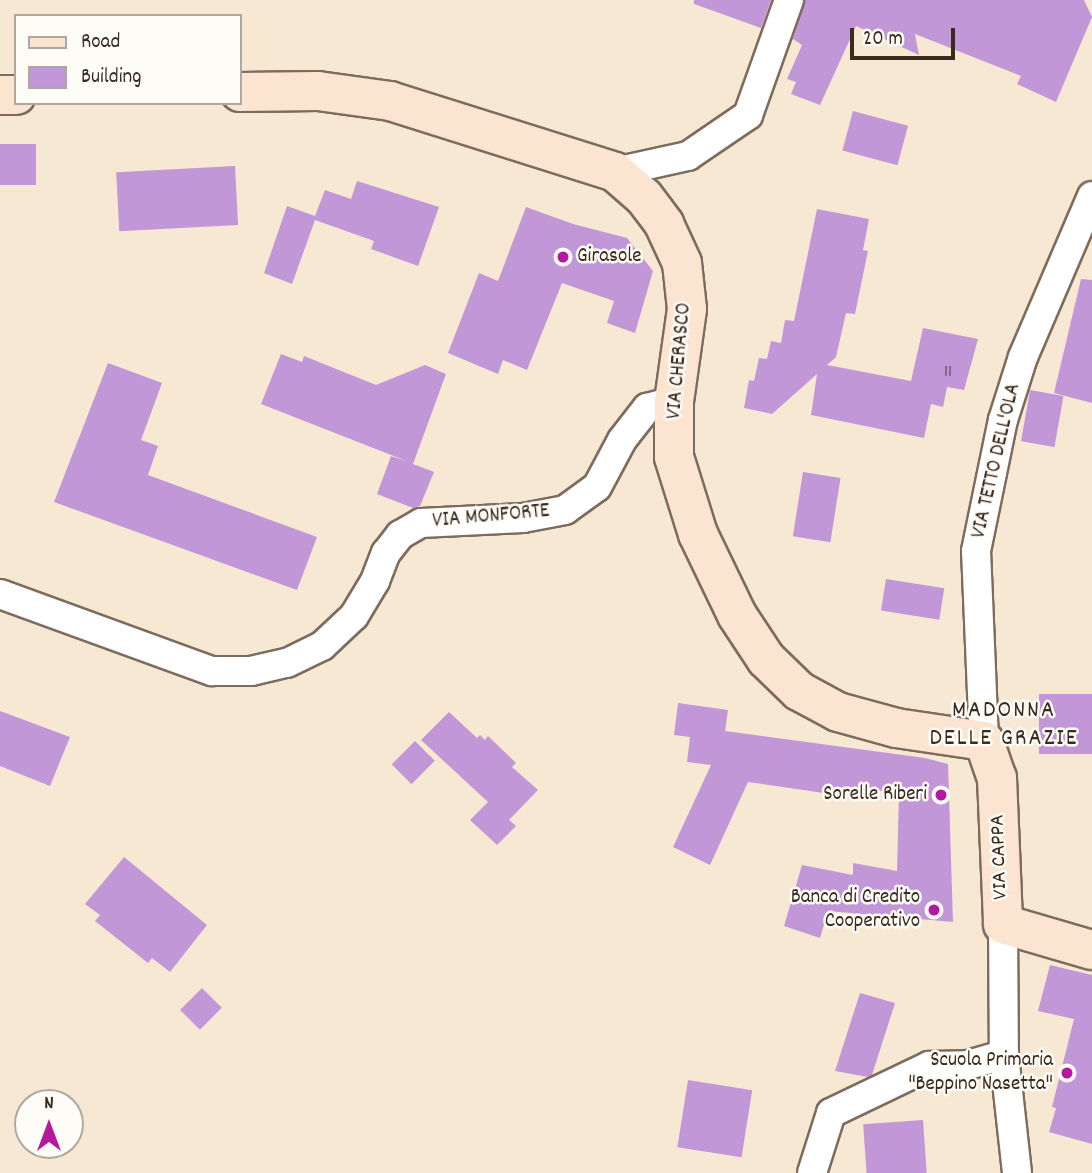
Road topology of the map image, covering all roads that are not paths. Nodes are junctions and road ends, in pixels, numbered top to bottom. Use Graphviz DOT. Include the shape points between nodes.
graph roads {
  1 [pos="789,0"];
  2 [pos="242,92"];
  3 [pos="615,172"];
  4 [pos="1092,196"];
  5 [pos="674,401"];
  6 [pos="0,594"];
  7 [pos="984,741"];
  8 [pos="1003,924"];
  9 [pos="1092,950"];
  10 [pos="1004,1055"];
  11 [pos="812,1173"];
  12 [pos="1017,1173"];
  1 -- 3 [label="street" via="748,115 688,156"];
  2 -- 3 [label="street, VIA CHERASCO" via="318,91 390,101"];
  3 -- 5 [label="street, VIA CHERASCO" via="644,197 664,224 682,263 687,309"];
  4 -- 7 [label="street, VIA TETTO DELL'OLA" via="1023,357 1003,420 976,551"];
  5 -- 6 [label="street, VIA MONFORTE" via="647,408 622,440 597,487 565,510 523,518 421,523 400,535 354,616 322,646 286,663 251,671 212,671"];
  5 -- 7 [label="street, VIA CHERASCO" via="674,457 698,534 737,615 766,659 799,691 838,712 895,728"];
  7 -- 8 [label="street, VIA CAPPA" via="997,778"];
  8 -- 9 [label="street, VIA CAPPA"];
  8 -- 10 [label="street"];
  10 -- 11 [label="street" via="968,1065 929,1066 831,1113"];
  10 -- 12 [label="street"];
}
